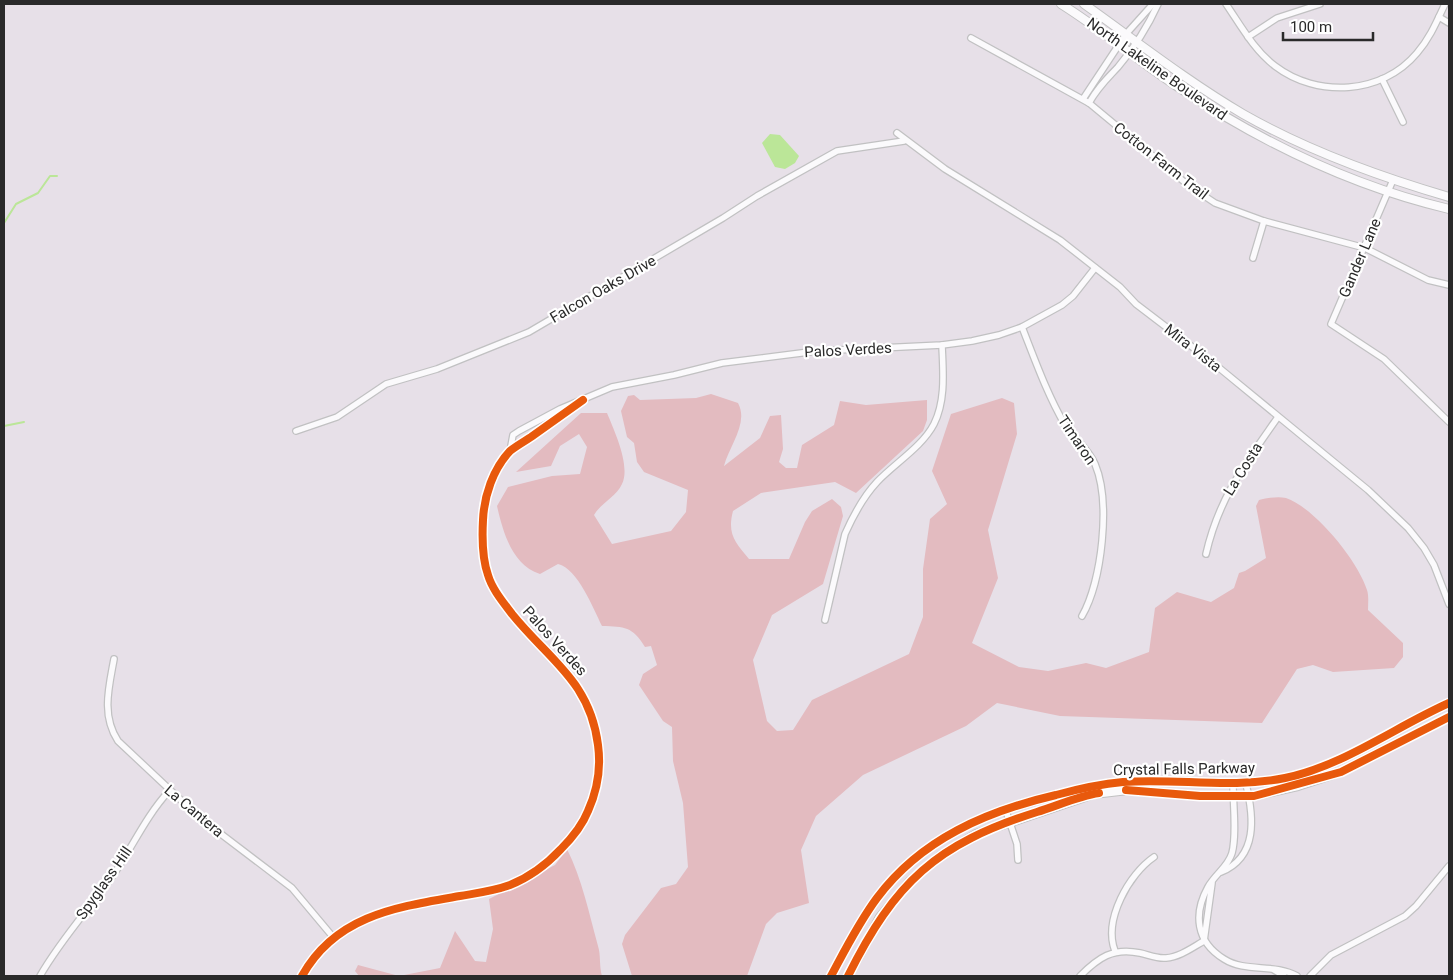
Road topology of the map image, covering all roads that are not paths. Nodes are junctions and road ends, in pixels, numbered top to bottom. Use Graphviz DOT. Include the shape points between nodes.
graph roads {
  1 [pos="1061,4"];
  2 [pos="1084,4"];
  3 [pos="1153,4"];
  4 [pos="1158,4"];
  5 [pos="1226,4"];
  6 [pos="1320,4"];
  7 [pos="1445,4"];
  8 [pos="1439,17"];
  9 [pos="1449,23"];
  10 [pos="1126,34"];
  11 [pos="1248,37"];
  12 [pos="971,38"];
  13 [pos="1136,42"];
  14 [pos="1119,43"];
  15 [pos="1130,51"];
  16 [pos="1382,79"];
  17 [pos="1083,99"];
  18 [pos="1089,103"];
  19 [pos="1403,122"];
  20 [pos="897,133"];
  21 [pos="904,141"];
  22 [pos="1393,180"];
  23 [pos="1389,191"];
  24 [pos="1449,197"];
  25 [pos="1449,209"];
  26 [pos="1264,221"];
  27 [pos="1365,248"];
  28 [pos="1253,258"];
  29 [pos="1095,268"];
  30 [pos="1449,285"];
  31 [pos="1022,327"];
  32 [pos="942,344"];
  33 [pos="583,400"];
  34 [pos="1278,417"];
  35 [pos="1449,422"];
  36 [pos="296,431"];
  37 [pos="510,451"];
  38 [pos="1206,554"];
  39 [pos="1449,604"];
  40 [pos="1082,616"];
  41 [pos="825,620"];
  42 [pos="114,659"];
  43 [pos="1449,703"];
  44 [pos="1449,717"];
  45 [pos="1363,746"];
  46 [pos="1370,758"];
  47 [pos="1233,784"];
  48 [pos="1246,784"];
  49 [pos="169,791"];
  50 [pos="1233,796"];
  51 [pos="1249,796"];
  52 [pos="1005,808"];
  53 [pos="1010,821"];
  54 [pos="1154,857"];
  55 [pos="1018,860"];
  56 [pos="1449,866"];
  57 [pos="1221,872"];
  58 [pos="332,937"];
  59 [pos="1204,940"];
  60 [pos="1115,951"];
  61 [pos="1272,969"];
  62 [pos="40,976"];
  63 [pos="302,976"];
  64 [pos="832,976"];
  65 [pos="848,976"];
  66 [pos="1080,976"];
  67 [pos="1284,976"];
  68 [pos="1297,976"];
  69 [pos="1310,976"];
  1 -- 14 [label="street, North Lakeline Boulevard"];
  2 -- 10 [label="street, North Lakeline Boulevard"];
  3 -- 10 [label="street"];
  4 -- 13 [label="street"];
  5 -- 11 [label="street"];
  6 -- 11 [label="street" via="1277,18"];
  7 -- 8 [label="street"];
  8 -- 9 [label="street"];
  8 -- 16 [label="street" via="1416,55"];
  10 -- 13 [label="street, North Lakeline Boulevard"];
  10 -- 14 [label="street"];
  11 -- 16 [label="street" via="1276,67 1302,81 1329,88 1361,87"];
  12 -- 17 [label="street, Cotton Farm Trail"];
  13 -- 15 [label="street"];
  13 -- 22 [label="street, North Lakeline Boulevard" via="1250,118 1357,168"];
  14 -- 15 [label="street, North Lakeline Boulevard"];
  14 -- 17 [label="street"];
  15 -- 18 [label="street" via="1103,80"];
  15 -- 23 [label="street, North Lakeline Boulevard" via="1235,123 1317,164"];
  16 -- 19 [label="street"];
  17 -- 18 [label="street, Cotton Farm Trail"];
  18 -- 26 [label="street, Cotton Farm Trail" via="1201,194 1227,209"];
  20 -- 21 [label="street, Mira Vista"];
  21 -- 29 [label="street, Mira Vista" via="1060,240"];
  21 -- 36 [label="street, Falcon Oaks Drive" via="837,151 529,332 437,370 386,384 337,417"];
  22 -- 23 [label="street, Gander Lane"];
  22 -- 24 [label="street, North Lakeline Boulevard"];
  23 -- 25 [label="street, North Lakeline Boulevard"];
  23 -- 27 [label="street, Gander Lane"];
  26 -- 27 [label="street, Cotton Farm Trail"];
  26 -- 28 [label="street"];
  27 -- 30 [label="street, Cotton Farm Trail" via="1428,280"];
  27 -- 35 [label="street, Gander Lane" via="1332,324 1384,359"];
  29 -- 31 [label="street, Palos Verdes" via="1074,296"];
  29 -- 34 [label="street, Mira Vista"];
  31 -- 32 [label="street, Palos Verdes" via="986,339"];
  31 -- 40 [label="street, Timaron" via="1059,413 1094,462 1099,476 1102,542 1090,602"];
  32 -- 33 [label="street, Palos Verdes" via="817,351 722,363 618,385"];
  32 -- 41 [label="street" via="942,398 934,424 877,483 850,521"];
  33 -- 37 [label="street, Palos Verdes"];
  33 -- 37 [label="street, Palos Verdes" via="513,435"];
  34 -- 38 [label="street, La Costa" via="1232,482"];
  34 -- 39 [label="street, Mira Vista" via="1368,490 1408,528 1434,565"];
  37 -- 58 [label="street, Palos Verdes" via="492,479 484,502 482,531 486,566 492,585 504,604 568,674 586,702 599,751 597,781 589,810 572,838 523,879 493,890 391,910 358,922"];
  42 -- 49 [label="street, La Cantera" via="108,691 110,727 118,741"];
  43 -- 45 [label="street, Crystal Falls Parkway"];
  44 -- 46 [label="street, Crystal Falls Parkway"];
  45 -- 46 [label="street"];
  45 -- 48 [label="street, Crystal Falls Parkway" via="1306,773"];
  46 -- 51 [label="street, Crystal Falls Parkway" via="1341,772 1298,786"];
  47 -- 48 [label="street, Crystal Falls Parkway"];
  47 -- 50 [label="street"];
  47 -- 52 [label="street, Crystal Falls Parkway" via="1124,782 1097,785"];
  48 -- 51 [label="street"];
  49 -- 58 [label="street, La Cantera" via="292,888"];
  49 -- 62 [label="street, Spyglass Hill"];
  50 -- 51 [label="street, Crystal Falls Parkway"];
  50 -- 53 [label="street, Crystal Falls Parkway" via="1128,790 1094,794"];
  50 -- 57 [label="street" via="1232,853"];
  51 -- 57 [label="street" via="1251,832 1248,847 1234,867"];
  52 -- 53 [label="street"];
  52 -- 64 [label="street, Crystal Falls Parkway" via="949,834 899,873 859,925"];
  53 -- 55 [label="street"];
  53 -- 65 [label="street, Crystal Falls Parkway" via="976,834 940,856 910,881 880,917"];
  54 -- 60 [label="street" via="1135,873 1119,905 1112,931"];
  56 -- 69 [label="street" via="1405,916 1331,955"];
  57 -- 59 [label="street" via="1213,881"];
  58 -- 63 [label="street, Palos Verdes"];
  59 -- 60 [label="street" via="1182,953 1165,958"];
  59 -- 61 [label="street" via="1214,952 1236,965"];
  60 -- 66 [label="street" via="1094,961"];
  61 -- 67 [label="street"];
  61 -- 68 [label="street"];
}
